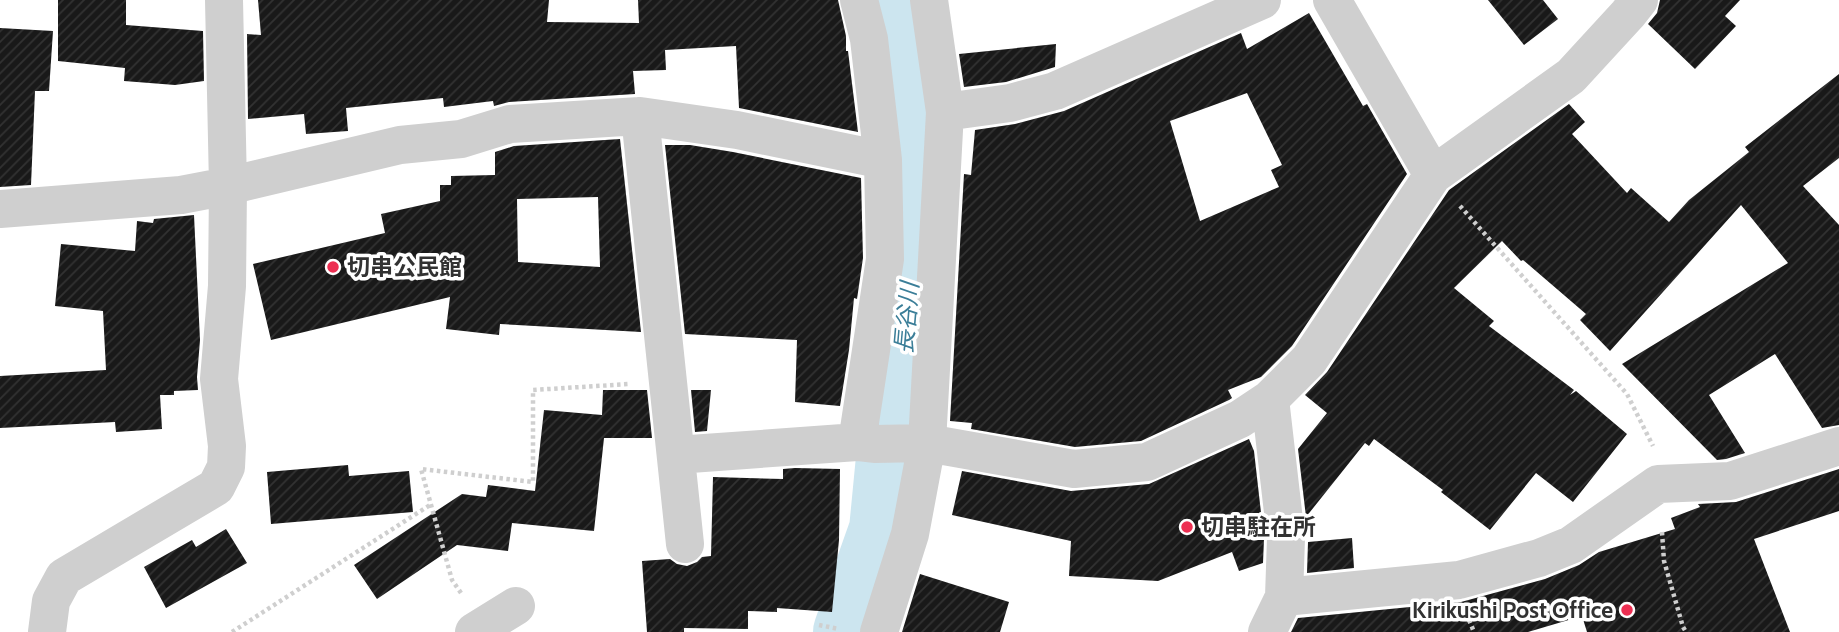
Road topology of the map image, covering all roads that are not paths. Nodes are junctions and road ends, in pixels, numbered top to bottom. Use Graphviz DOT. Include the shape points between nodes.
graph roads {
  1 [pos="224,0"];
  2 [pos="859,0"];
  3 [pos="929,0"];
  4 [pos="1262,0"];
  5 [pos="1332,0"];
  6 [pos="1639,0"];
  7 [pos="944,112"];
  8 [pos="640,116"];
  9 [pos="883,160"];
  10 [pos="1433,175"];
  11 [pos="228,186"];
  12 [pos="0,209"];
  13 [pos="1270,399"];
  14 [pos="893,443"];
  15 [pos="1839,446"];
  16 [pos="676,455"];
  17 [pos="685,544"];
  18 [pos="1284,597"];
  19 [pos="47,632"];
  20 [pos="880,632"];
  21 [pos="1267,632"];
  1 -- 11 [label="street"];
  2 -- 9 [label="street" via="869,39"];
  3 -- 7 [label="street"];
  4 -- 7 [label="street" via="1055,91"];
  5 -- 10 [label="street"];
  6 -- 10 [label="street" via="1571,76"];
  7 -- 14 [label="street"];
  8 -- 9 [label="street" via="737,130"];
  8 -- 11 [label="street" via="510,124 461,139 400,145"];
  8 -- 16 [label="street"];
  9 -- 14 [label="street"];
  10 -- 13 [label="street" via="1309,360"];
  11 -- 12 [label="street" via="181,195"];
  11 -- 19 [label="street" via="227,286 219,379 226,467 216,487 64,577 51,601"];
  13 -- 14 [label="street" via="1240,419 1147,462 1074,468"];
  13 -- 18 [label="street" via="1286,538"];
  14 -- 16 [label="street"];
  14 -- 20 [label="street" via="910,534"];
  15 -- 18 [label="street" via="1731,481 1658,484 1571,545 1459,580"];
  16 -- 17 [label="street"];
  18 -- 21 [label="street"];
}
